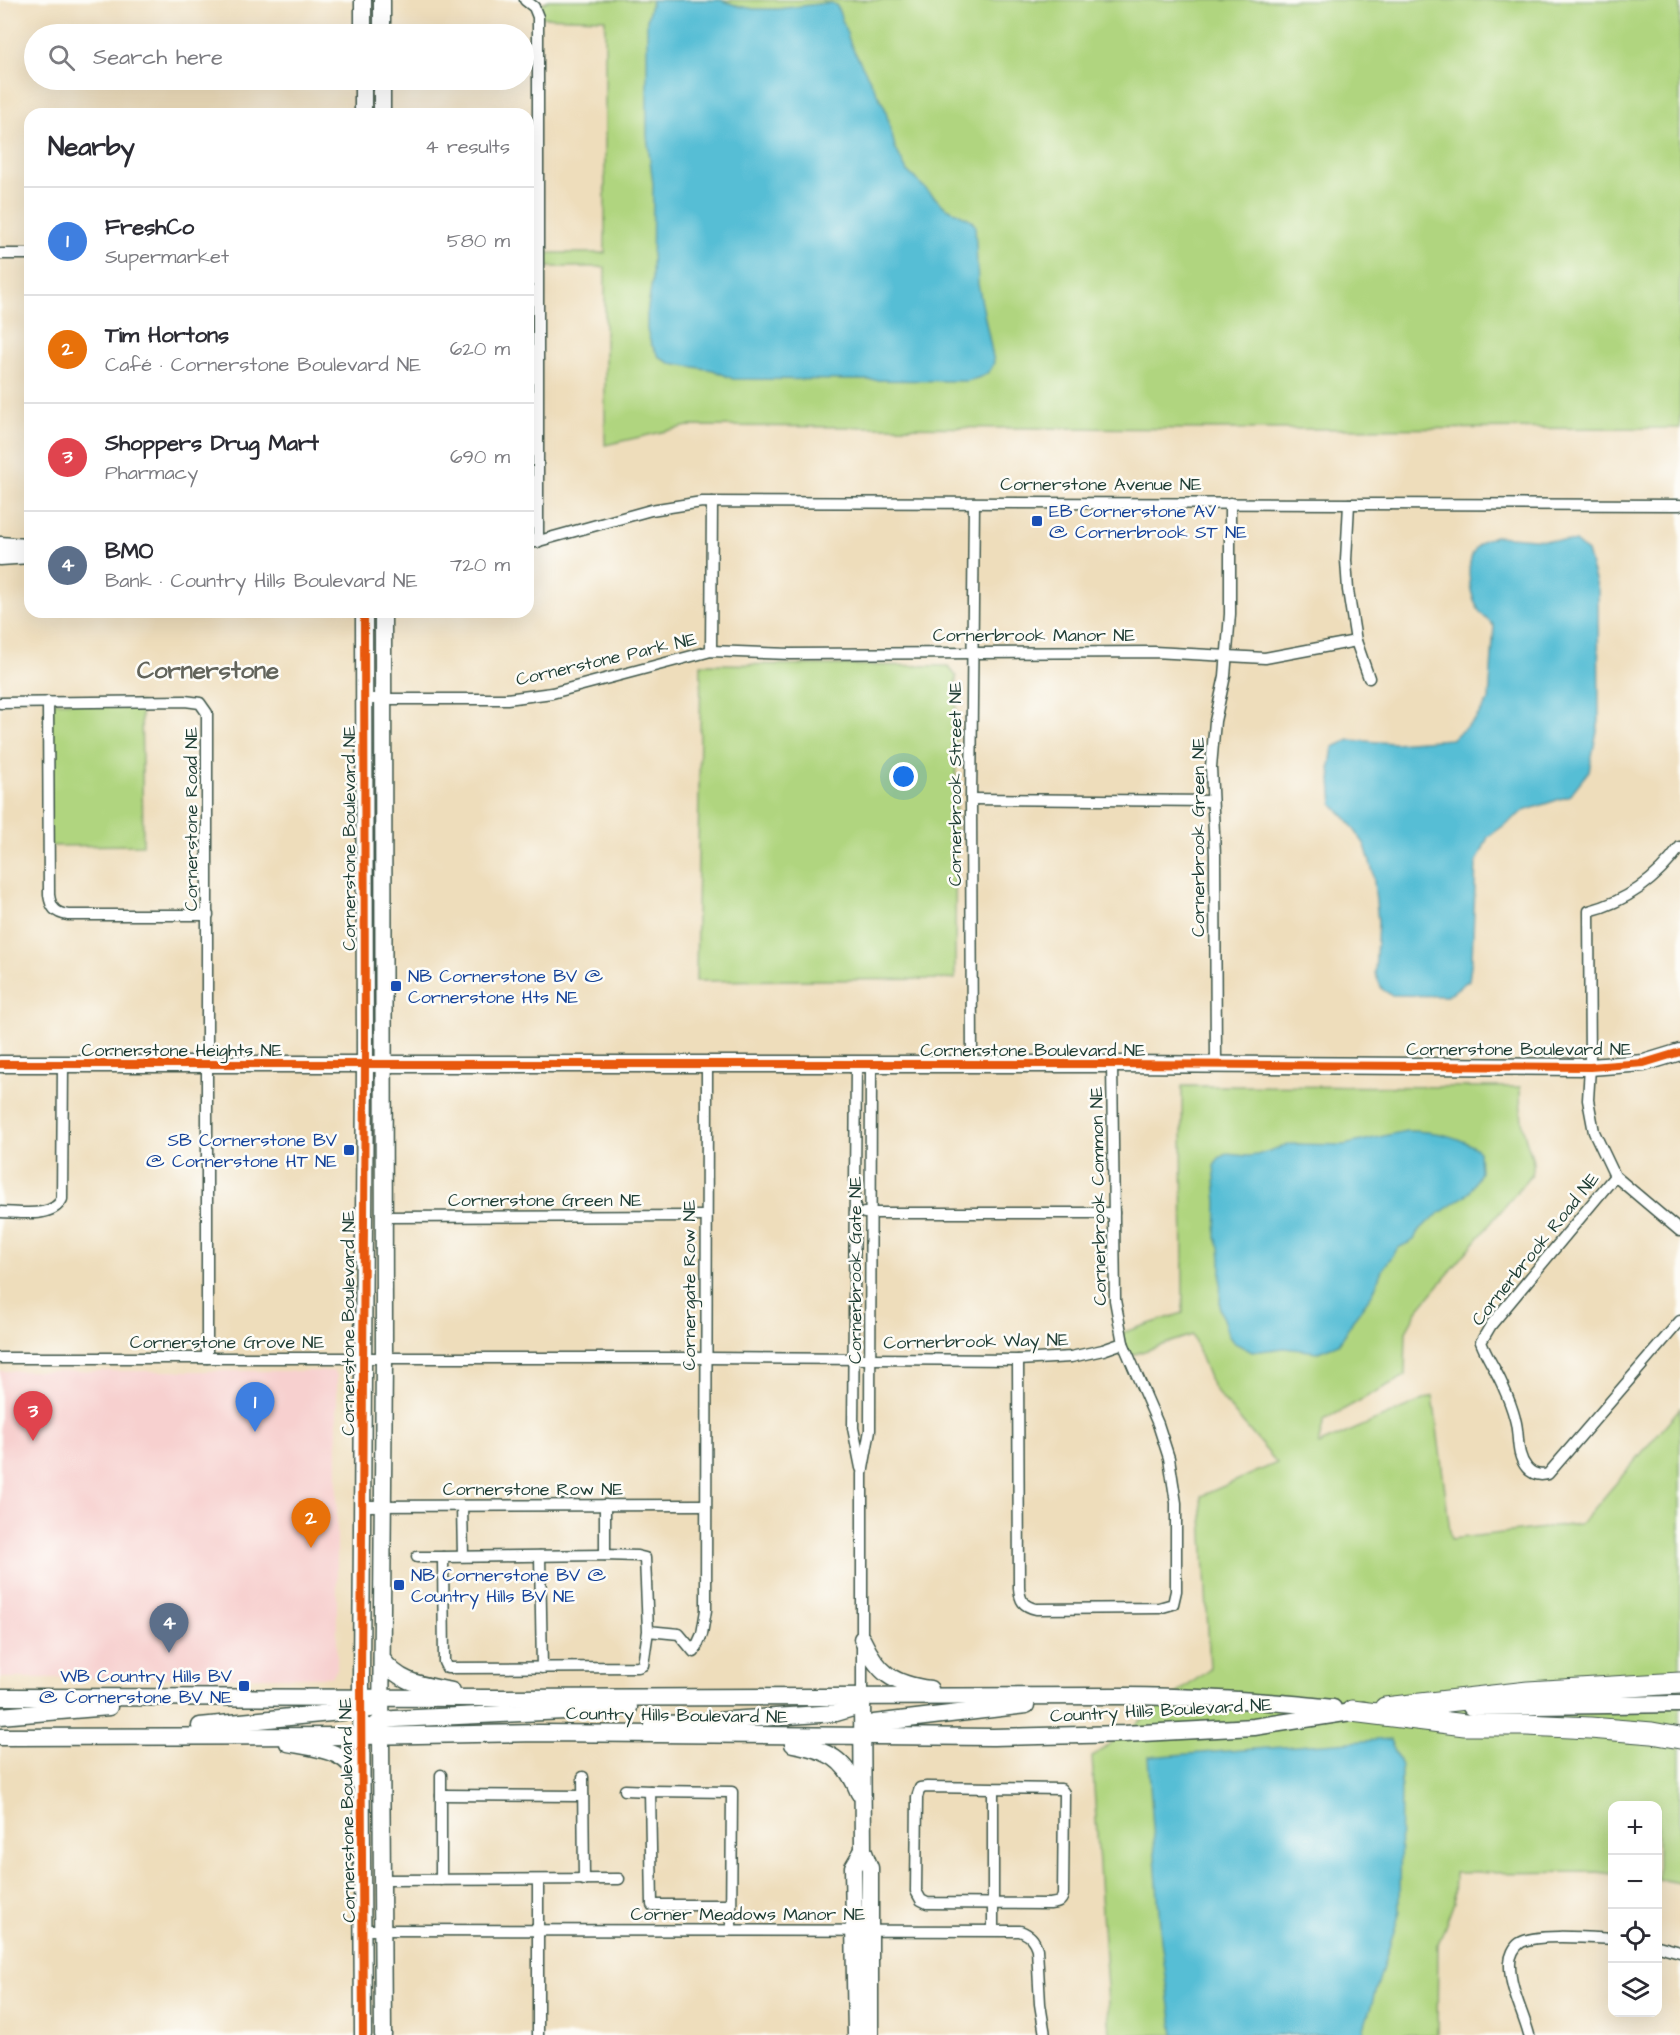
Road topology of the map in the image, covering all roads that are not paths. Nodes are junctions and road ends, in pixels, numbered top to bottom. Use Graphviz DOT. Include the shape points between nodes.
graph roads {
  1 [pos="363,0"];
  2 [pos="382,0"];
  3 [pos="525,0"];
  4 [pos="363,24"];
  5 [pos="382,24"];
  6 [pos="363,90"];
  7 [pos="382,90"];
  8 [pos="363,108"];
  9 [pos="382,108"];
  10 [pos="0,254"];
  11 [pos="24,254"];
  12 [pos="534,439"];
  13 [pos="712,502"];
  14 [pos="974,503"];
  15 [pos="1230,503"];
  16 [pos="1349,504"];
  17 [pos="1680,505"];
  18 [pos="534,543"];
  19 [pos="0,545"];
  20 [pos="24,547"];
  21 [pos="24,555"];
  22 [pos="0,557"];
  23 [pos="364,618"];
  24 [pos="383,618"];
  25 [pos="1356,641"];
  26 [pos="711,651"];
  27 [pos="972,652"];
  28 [pos="1226,656"];
  29 [pos="1369,678"];
  30 [pos="364,699"];
  31 [pos="384,699"];
  32 [pos="0,702"];
  33 [pos="48,702"];
  34 [pos="971,799"];
  35 [pos="1212,801"];
  36 [pos="1680,847"];
  37 [pos="208,915"];
  38 [pos="1680,1052"];
  39 [pos="0,1064"];
  40 [pos="1112,1064"];
  41 [pos="63,1065"];
  42 [pos="207,1065"];
  43 [pos="365,1065"];
  44 [pos="384,1065"];
  45 [pos="707,1065"];
  46 [pos="864,1065"];
  47 [pos="972,1065"];
  48 [pos="1216,1065"];
  49 [pos="1590,1067"];
  50 [pos="1615,1176"];
  51 [pos="0,1212"];
  52 [pos="855,1213"];
  53 [pos="871,1213"];
  54 [pos="1114,1213"];
  55 [pos="706,1216"];
  56 [pos="384,1217"];
  57 [pos="1680,1231"];
  58 [pos="1680,1321"];
  59 [pos="1123,1342"];
  60 [pos="0,1358"];
  61 [pos="207,1358"];
  62 [pos="363,1358"];
  63 [pos="384,1358"];
  64 [pos="705,1358"];
  65 [pos="863,1359"];
  66 [pos="1018,1360"];
  67 [pos="862,1474"];
  68 [pos="605,1505"];
  69 [pos="705,1505"];
  70 [pos="361,1506"];
  71 [pos="382,1506"];
  72 [pos="462,1506"];
  73 [pos="605,1555"];
  74 [pos="463,1556"];
  75 [pos="540,1556"];
  76 [pos="417,1557"];
  77 [pos="443,1557"];
  78 [pos="648,1631"];
  79 [pos="862,1640"];
  80 [pos="382,1659"];
  81 [pos="542,1668"];
  82 [pos="1680,1683"];
  83 [pos="4,1696"];
  84 [pos="862,1696"];
  85 [pos="987,1696"];
  86 [pos="1080,1696"];
  87 [pos="178,1697"];
  88 [pos="733,1697"];
  89 [pos="381,1698"];
  90 [pos="494,1698"];
  91 [pos="361,1704"];
  92 [pos="1680,1704"];
  93 [pos="1352,1711"];
  94 [pos="0,1716"];
  95 [pos="381,1729"];
  96 [pos="539,1733"];
  97 [pos="246,1735"];
  98 [pos="94,1736"];
  99 [pos="362,1736"];
  100 [pos="754,1736"];
  101 [pos="0,1737"];
  102 [pos="862,1737"];
  103 [pos="1680,1738"];
  104 [pos="441,1775"];
  105 [pos="583,1777"];
  106 [pos="993,1788"];
  107 [pos="625,1790"];
  108 [pos="651,1791"];
  109 [pos="362,1795"];
  110 [pos="441,1795"];
  111 [pos="583,1796"];
  112 [pos="862,1800"];
  113 [pos="862,1850"];
  114 [pos="383,1880"];
  115 [pos="441,1880"];
  116 [pos="538,1880"];
  117 [pos="584,1880"];
  118 [pos="619,1880"];
  119 [pos="993,1903"];
  120 [pos="731,1905"];
  121 [pos="383,1929"];
  122 [pos="363,1930"];
  123 [pos="538,1930"];
  124 [pos="731,1930"];
  125 [pos="871,1930"];
  126 [pos="993,1930"];
  127 [pos="854,1931"];
  128 [pos="1608,1939"];
  129 [pos="1662,1947"];
  130 [pos="1680,1952"];
  131 [pos="363,2035"];
  132 [pos="382,2035"];
  133 [pos="538,2035"];
  134 [pos="856,2035"];
  135 [pos="870,2035"];
  136 [pos="1045,2035"];
  137 [pos="1529,2035"];
  1 -- 4 [label="street"];
  2 -- 5 [label="street"];
  3 -- 12 [label="street" via="534,7 538,23"];
  6 -- 8 [label="street"];
  7 -- 9 [label="street"];
  10 -- 11 [label="street"];
  13 -- 14 [label="street, Cornerstone Avenue NE"];
  13 -- 18 [label="street, Cornerstone Avenue NE" via="671,505"];
  13 -- 26 [label="street"];
  14 -- 15 [label="street, Cornerstone Avenue NE"];
  14 -- 27 [label="street, Cornerbrook Street NE"];
  15 -- 16 [label="street, Cornerstone Avenue NE"];
  15 -- 28 [label="street, Cornerbrook Green NE"];
  16 -- 17 [label="street, Cornerstone Avenue NE"];
  16 -- 25 [label="street" via="1346,561"];
  19 -- 20 [label="street"];
  21 -- 22 [label="street"];
  23 -- 30 [label="street, Cornerstone Boulevard NE"];
  24 -- 31 [label="street, Cornerstone Boulevard NE"];
  25 -- 28 [label="street, Cornerbrook Manor NE" via="1265,658"];
  25 -- 29 [label="street"];
  26 -- 27 [label="street, Cornerbrook Manor NE"];
  26 -- 31 [label="street, Cornerstone Park NE" via="530,696"];
  27 -- 28 [label="street, Cornerbrook Manor NE"];
  27 -- 34 [label="street, Cornerbrook Street NE"];
  28 -- 35 [label="street, Cornerbrook Green NE" via="1212,742"];
  30 -- 31 [label="street, Cornerstone Park NE"];
  30 -- 43 [label="street, Cornerstone Boulevard NE"];
  31 -- 44 [label="street, Cornerstone Boulevard NE"];
  32 -- 33 [label="street, Cornerstone Road NE"];
  33 -- 37 [label="street" via="49,895 53,908 68,915"];
  33 -- 37 [label="street, Cornerstone Road NE" via="185,701 204,707 208,722"];
  34 -- 35 [label="street"];
  34 -- 47 [label="street, Cornerbrook Street NE"];
  35 -- 48 [label="street, Cornerbrook Green NE"];
  36 -- 49 [label="street" via="1650,881 1606,906 1589,911"];
  37 -- 42 [label="street, Cornerstone Road NE"];
  38 -- 49 [label="street, Cornerstone Boulevard NE" via="1644,1063"];
  39 -- 41 [label="street, Cornerstone Heights NE"];
  40 -- 47 [label="street, Cornerstone Boulevard NE"];
  40 -- 48 [label="street, Cornerstone Boulevard NE"];
  40 -- 54 [label="street, Cornerbrook Common NE"];
  41 -- 42 [label="street, Cornerstone Heights NE"];
  41 -- 51 [label="street" via="62,1199 47,1212"];
  42 -- 43 [label="street, Cornerstone Heights NE"];
  42 -- 61 [label="street, Cornerstone Road NE"];
  43 -- 44 [label="street, Cornerstone Heights NE"];
  43 -- 62 [label="street, Cornerstone Boulevard NE"];
  44 -- 45 [label="street, Cornerstone Boulevard NE"];
  44 -- 56 [label="street, Cornerstone Boulevard NE"];
  45 -- 46 [label="street, Cornerstone Boulevard NE"];
  45 -- 55 [label="street, Cornergate Row NE"];
  46 -- 47 [label="street, Cornerstone Boulevard NE"];
  46 -- 52 [label="street, Cornerbrook Gate NE"];
  46 -- 53 [label="street, Cornerbrook Gate NE"];
  48 -- 49 [label="street, Cornerstone Boulevard NE"];
  49 -- 50 [label="street" via="1588,1100 1594,1132"];
  50 -- 57 [label="street"];
  50 -- 58 [label="street, Cornerbrook Road NE" via="1481,1342 1509,1400 1521,1459 1528,1470 1548,1474"];
  52 -- 53 [label="street"];
  52 -- 65 [label="street, Cornerbrook Gate NE"];
  53 -- 54 [label="street"];
  53 -- 65 [label="street, Cornerbrook Gate NE"];
  54 -- 59 [label="street, Cornerbrook Common NE" via="1114,1289"];
  55 -- 56 [label="street, Cornerstone Green NE"];
  55 -- 64 [label="street, Cornergate Row NE"];
  56 -- 63 [label="street, Cornerstone Boulevard NE"];
  59 -- 66 [label="street, Cornerbrook Way NE" via="1071,1357"];
  59 -- 66 [label="street, Cornerbrook Common NE" via="1158,1424 1173,1474 1176,1591 1173,1604 1167,1607 1036,1609 1021,1602"];
  60 -- 61 [label="street, Cornerstone Grove NE"];
  61 -- 62 [label="street, Cornerstone Grove NE"];
  62 -- 63 [label="street, Cornerstone Grove NE"];
  62 -- 70 [label="street, Cornerstone Boulevard NE"];
  63 -- 64 [label="street, Cornerstone Grove NE"];
  63 -- 71 [label="street, Cornerstone Boulevard NE"];
  64 -- 65 [label="street, Cornerbrook Way NE"];
  64 -- 69 [label="street, Cornergate Row NE"];
  65 -- 66 [label="street, Cornerbrook Way NE"];
  65 -- 67 [label="street, Cornerbrook Gate NE" via="870,1430"];
  65 -- 67 [label="street, Cornerbrook Gate NE" via="853,1428"];
  67 -- 79 [label="street, Cornerbrook Gate NE"];
  68 -- 69 [label="street, Cornerstone Row NE"];
  68 -- 72 [label="street, Cornerstone Row NE"];
  68 -- 73 [label="street"];
  69 -- 78 [label="street, Cornergate Row NE" via="705,1611 702,1634 694,1652 679,1634"];
  70 -- 71 [label="street, Cornerstone Row NE"];
  70 -- 91 [label="street, Cornerstone Boulevard NE"];
  71 -- 72 [label="street, Cornerstone Row NE"];
  71 -- 80 [label="street, Cornerstone Boulevard NE"];
  72 -- 74 [label="street"];
  73 -- 75 [label="street"];
  73 -- 78 [label="street" via="645,1558"];
  74 -- 75 [label="street"];
  74 -- 77 [label="street"];
  75 -- 81 [label="street"];
  76 -- 77 [label="street"];
  77 -- 81 [label="street" via="447,1668"];
  78 -- 81 [label="street" via="643,1665 638,1667"];
  79 -- 84 [label="street, Cornerbrook Gate NE"];
  79 -- 85 [label="street" via="880,1671 894,1680 914,1687"];
  80 -- 89 [label="street, Cornerstone Boulevard NE"];
  80 -- 90 [label="street" via="391,1671 408,1681"];
  82 -- 93 [label="highway" via="1528,1692"];
  83 -- 87 [label="street"];
  84 -- 85 [label="street, Country Hills Boulevard NE"];
  84 -- 88 [label="street, Country Hills Boulevard NE"];
  84 -- 96 [label="street" via="856,1707 836,1713"];
  84 -- 102 [label="street"];
  85 -- 86 [label="street, Country Hills Boulevard NE"];
  86 -- 93 [label="street, Country Hills Boulevard NE" via="1209,1697"];
  86 -- 102 [label="street" via="874,1723"];
  87 -- 91 [label="street"];
  87 -- 94 [label="street"];
  88 -- 90 [label="street, Country Hills Boulevard NE"];
  88 -- 95 [label="street" via="655,1707 396,1719"];
  89 -- 90 [label="street, Country Hills Boulevard NE"];
  89 -- 91 [label="street" via="376,1706"];
  89 -- 95 [label="street, Cornerstone Boulevard NE"];
  91 -- 98 [label="street"];
  91 -- 99 [label="street, Cornerstone Boulevard NE"];
  92 -- 93 [label="street, Country Hills Boulevard NE"];
  93 -- 102 [label="street, Country Hills Boulevard NE" via="1254,1727 1197,1731"];
  93 -- 103 [label="highway" via="1465,1725 1590,1728"];
  95 -- 96 [label="street, Country Hills Boulevard NE"];
  95 -- 99 [label="street, Country Hills Boulevard NE"];
  95 -- 114 [label="street, Cornerstone Boulevard NE"];
  96 -- 100 [label="street, Country Hills Boulevard NE"];
  97 -- 98 [label="street, Country Hills Boulevard NE"];
  97 -- 99 [label="street, Country Hills Boulevard NE"];
  97 -- 109 [label="street" via="343,1757 358,1775"];
  98 -- 101 [label="street, Country Hills Boulevard NE"];
  99 -- 109 [label="street, Cornerstone Boulevard NE"];
  100 -- 102 [label="street, Country Hills Boulevard NE"];
  100 -- 112 [label="street" via="812,1748 838,1759 853,1778"];
  102 -- 112 [label="street"];
  104 -- 110 [label="street"];
  105 -- 111 [label="street"];
  106 -- 119 [label="street"];
  106 -- 119 [label="street" via="1058,1788 1064,1793 1062,1900 1050,1904"];
  106 -- 119 [label="street" via="920,1788 916,1797 916,1892 927,1903"];
  107 -- 108 [label="street"];
  108 -- 120 [label="street" via="652,1905"];
  108 -- 120 [label="street" via="732,1792"];
  109 -- 122 [label="street, Cornerstone Boulevard NE"];
  110 -- 111 [label="street"];
  110 -- 115 [label="street"];
  111 -- 117 [label="street"];
  112 -- 113 [label="street"];
  113 -- 125 [label="street" via="870,1868"];
  113 -- 127 [label="street" via="853,1867"];
  114 -- 115 [label="street"];
  114 -- 121 [label="street, Cornerstone Boulevard NE"];
  115 -- 116 [label="street"];
  116 -- 117 [label="street"];
  116 -- 123 [label="street"];
  117 -- 118 [label="street"];
  119 -- 126 [label="street"];
  120 -- 124 [label="street"];
  121 -- 122 [label="street, Corner Meadows Manor NE"];
  121 -- 123 [label="street, Corner Meadows Manor NE"];
  121 -- 132 [label="street, Cornerstone Boulevard NE"];
  122 -- 131 [label="street, Cornerstone Boulevard NE"];
  123 -- 124 [label="street, Corner Meadows Manor NE"];
  123 -- 133 [label="street"];
  124 -- 127 [label="street, Corner Meadows Manor NE"];
  125 -- 126 [label="street, Corner Meadows Manor NE"];
  125 -- 127 [label="street, Corner Meadows Manor NE"];
  125 -- 135 [label="street"];
  126 -- 136 [label="street, Corner Meadows Manor NE" via="1020,1931 1035,1940"];
  127 -- 134 [label="street"];
  128 -- 137 [label="street" via="1540,1938 1519,1944 1512,1952 1511,1976"];
  129 -- 130 [label="street"];
}
